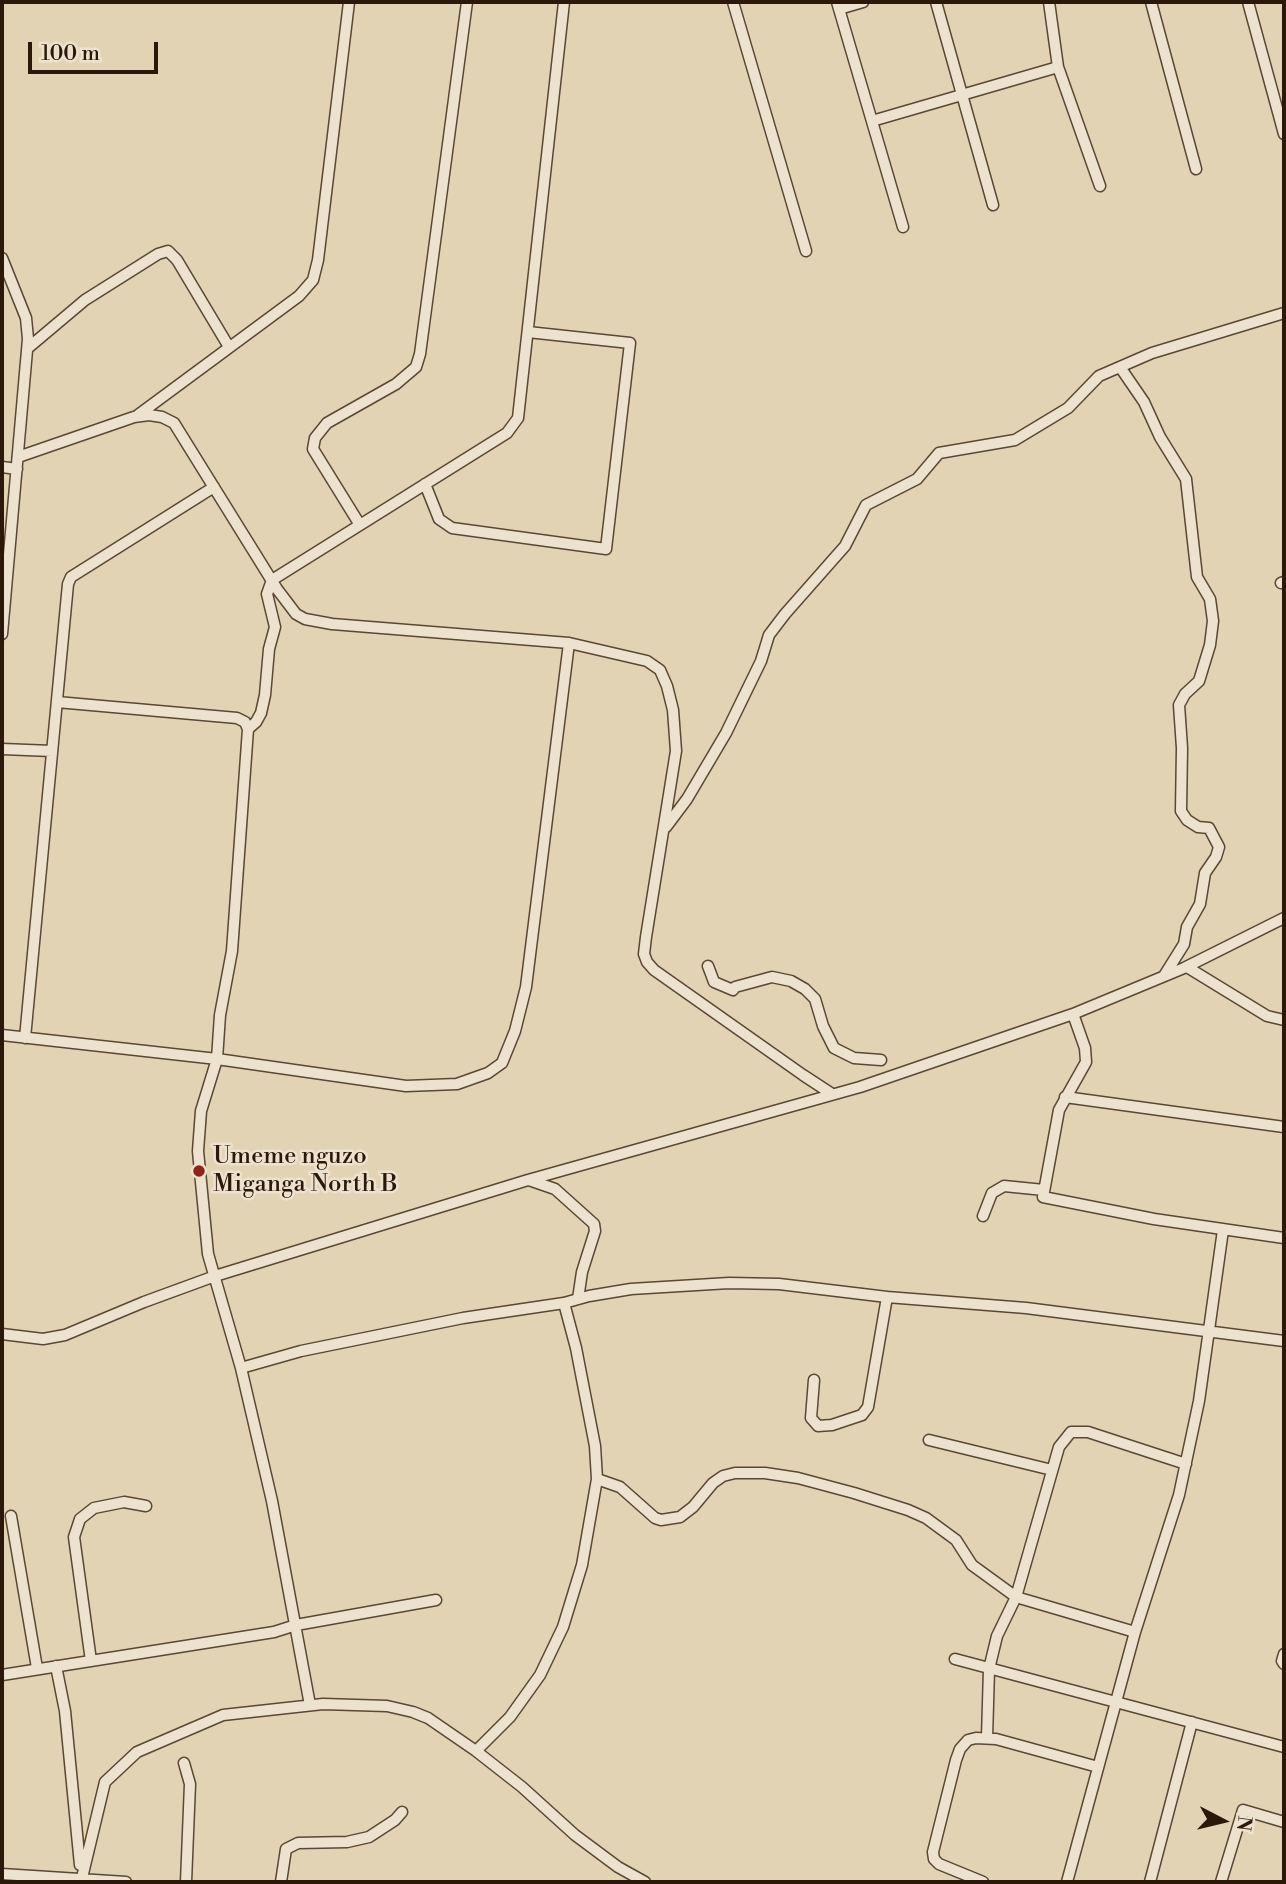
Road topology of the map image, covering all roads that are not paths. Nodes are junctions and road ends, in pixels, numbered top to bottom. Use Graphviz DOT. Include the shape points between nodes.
graph roads {
  1 [pos="349,2"];
  2 [pos="467,2"];
  3 [pos="565,2"];
  4 [pos="733,2"];
  5 [pos="863,2"];
  6 [pos="936,2"];
  7 [pos="1049,2"];
  8 [pos="1151,2"];
  9 [pos="1248,2"];
  10 [pos="838,5"];
  11 [pos="1058,67"];
  12 [pos="962,95"];
  13 [pos="872,121"];
  14 [pos="1284,134"];
  15 [pos="1196,169"];
  16 [pos="1100,186"];
  17 [pos="993,205"];
  18 [pos="903,227"];
  19 [pos="806,251"];
  20 [pos="2,258"];
  21 [pos="1284,313"];
  22 [pos="528,332"];
  23 [pos="229,347"];
  24 [pos="28,348"];
  25 [pos="1120,367"];
  26 [pos="134,417"];
  27 [pos="18,457"];
  28 [pos="2,467"];
  29 [pos="17,469"];
  30 [pos="425,484"];
  31 [pos="214,487"];
  32 [pos="360,525"];
  33 [pos="5,578"];
  34 [pos="272,580"];
  35 [pos="2,634"];
  36 [pos="569,643"];
  37 [pos="57,702"];
  38 [pos="248,729"];
  39 [pos="2,749"];
  40 [pos="52,751"];
  41 [pos="663,831"];
  42 [pos="1284,918"];
  43 [pos="708,966"];
  44 [pos="1187,967"];
  45 [pos="1163,977"];
  46 [pos="1073,1014"];
  47 [pos="1284,1020"];
  48 [pos="2,1035"];
  49 [pos="25,1038"];
  50 [pos="217,1059"];
  51 [pos="881,1060"];
  52 [pos="832,1094"];
  53 [pos="1065,1097"];
  54 [pos="1284,1127"];
  55 [pos="528,1180"];
  56 [pos="1044,1190"];
  57 [pos="983,1216"];
  58 [pos="1223,1230"];
  59 [pos="1284,1238"];
  60 [pos="215,1276"];
  61 [pos="887,1297"];
  62 [pos="578,1299"];
  63 [pos="564,1303"];
  64 [pos="1209,1332"];
  65 [pos="2,1334"];
  66 [pos="1284,1341"];
  67 [pos="241,1368"];
  68 [pos="814,1380"];
  69 [pos="929,1440"];
  70 [pos="1186,1464"];
  71 [pos="1052,1470"];
  72 [pos="597,1479"];
  73 [pos="146,1506"];
  74 [pos="11,1516"];
  75 [pos="1016,1597"];
  76 [pos="436,1600"];
  77 [pos="296,1625"];
  78 [pos="1135,1632"];
  79 [pos="1284,1654"];
  80 [pos="955,1659"];
  81 [pos="92,1661"];
  82 [pos="1284,1664"];
  83 [pos="56,1666"];
  84 [pos="37,1668"];
  85 [pos="989,1669"];
  86 [pos="2,1675"];
  87 [pos="1116,1701"];
  88 [pos="310,1705"];
  89 [pos="1192,1722"];
  90 [pos="987,1738"];
  91 [pos="1284,1747"];
  92 [pos="476,1751"];
  93 [pos="184,1763"];
  94 [pos="1098,1767"];
  95 [pos="402,1812"];
  96 [pos="1284,1822"];
  97 [pos="2,1874"];
  98 [pos="963,1878"];
  99 [pos="81,1879"];
  100 [pos="126,1882"];
  101 [pos="186,1882"];
  102 [pos="281,1882"];
  103 [pos="645,1882"];
  104 [pos="983,1882"];
  105 [pos="1067,1882"];
  106 [pos="1150,1882"];
  107 [pos="1221,1882"];
  1 -- 23 [label="street" via="313,280 299,296"];
  2 -- 32 [label="street" via="416,367 396,384 327,423 315,438 313,449"];
  3 -- 22 [label="street"];
  4 -- 19 [label="street"];
  5 -- 10 [label="street"];
  6 -- 12 [label="street"];
  7 -- 11 [label="street"];
  8 -- 15 [label="street"];
  9 -- 14 [label="street"];
  10 -- 13 [label="street"];
  11 -- 12 [label="street"];
  11 -- 16 [label="street"];
  12 -- 13 [label="street"];
  12 -- 17 [label="street"];
  13 -- 18 [label="street"];
  20 -- 24 [label="street" via="26,318"];
  21 -- 25 [label="street"];
  22 -- 30 [label="street" via="515,425"];
  22 -- 30 [label="street" via="630,343 606,549 452,528 439,519"];
  23 -- 24 [label="street" via="168,251 85,300"];
  23 -- 26 [label="street"];
  24 -- 27 [label="street"];
  25 -- 41 [label="street" via="1099,376 1068,408 1015,440 939,453 917,480 866,505 845,546 769,635 726,733"];
  25 -- 45 [label="street" via="1186,479 1197,577 1210,599 1213,621 1199,681 1179,705 1181,811 1198,827 1209,828 1219,847 1205,873 1200,904 1187,927 1184,944"];
  26 -- 27 [label="street"];
  26 -- 31 [label="street" via="149,415 174,423"];
  27 -- 29 [label="street"];
  28 -- 29 [label="street"];
  29 -- 33 [label="street"];
  30 -- 32 [label="street"];
  31 -- 34 [label="street"];
  31 -- 37 [label="street" via="71,577 64,607"];
  32 -- 34 [label="street"];
  33 -- 35 [label="street"];
  34 -- 36 [label="street" via="305,620"];
  34 -- 38 [label="street" via="267,594 275,622 265,695 261,713"];
  36 -- 41 [label="street" via="647,661 660,670 673,710 676,751"];
  36 -- 50 [label="street" via="526,987 502,1063 457,1084 406,1086"];
  37 -- 38 [label="street" via="237,718"];
  37 -- 40 [label="street"];
  38 -- 50 [label="street" via="233,939"];
  39 -- 40 [label="street"];
  40 -- 49 [label="street"];
  41 -- 52 [label="street" via="644,954 647,962"];
  42 -- 44 [label="street"];
  43 -- 51 [label="street" via="715,982 733,990 772,977 791,981 815,999 834,1048 854,1058"];
  44 -- 45 [label="street"];
  44 -- 47 [label="street" via="1267,1016"];
  45 -- 46 [label="street"];
  46 -- 52 [label="street"];
  46 -- 53 [label="street" via="1087,1057"];
  48 -- 49 [label="street"];
  49 -- 50 [label="street"];
  50 -- 60 [label="street" via="201,1111 198,1151 203,1220"];
  52 -- 55 [label="street"];
  53 -- 54 [label="street"];
  53 -- 56 [label="street" via="1056,1120"];
  55 -- 60 [label="street"];
  55 -- 62 [label="street" via="555,1189 594,1224"];
  56 -- 57 [label="street" via="1004,1186 992,1193"];
  56 -- 58 [label="street" via="1043,1197"];
  58 -- 59 [label="street"];
  58 -- 64 [label="street"];
  60 -- 65 [label="street" via="65,1335 43,1339"];
  60 -- 67 [label="street"];
  61 -- 62 [label="street" via="729,1283 631,1289"];
  61 -- 64 [label="street" via="1026,1308"];
  61 -- 68 [label="street" via="868,1407 862,1415 818,1426 811,1418"];
  62 -- 63 [label="street"];
  63 -- 67 [label="street" via="463,1318"];
  63 -- 72 [label="street" via="589,1412"];
  64 -- 66 [label="street"];
  64 -- 70 [label="street"];
  67 -- 77 [label="street"];
  69 -- 71 [label="street"];
  70 -- 71 [label="street" via="1088,1432 1071,1432 1059,1447"];
  70 -- 78 [label="street"];
  71 -- 75 [label="street"];
  72 -- 75 [label="street" via="620,1487 661,1520 680,1517 713,1483 735,1473 798,1478 853,1493 926,1518 956,1540 972,1565"];
  72 -- 92 [label="street" via="582,1565 553,1649 526,1697"];
  73 -- 81 [label="street" via="124,1502 94,1508 80,1519 74,1537"];
  74 -- 84 [label="street"];
  75 -- 78 [label="street"];
  75 -- 85 [label="street" via="997,1636"];
  76 -- 77 [label="street"];
  77 -- 81 [label="street"];
  77 -- 88 [label="street"];
  78 -- 87 [label="street"];
  79 -- 82 [label="street"];
  80 -- 85 [label="street"];
  81 -- 83 [label="street"];
  83 -- 84 [label="street"];
  83 -- 99 [label="street" via="65,1711"];
  84 -- 86 [label="street"];
  85 -- 87 [label="street"];
  85 -- 90 [label="street"];
  87 -- 89 [label="street"];
  87 -- 94 [label="street"];
  88 -- 92 [label="street" via="387,1706 413,1712"];
  88 -- 99 [label="street" via="223,1715 138,1752 105,1782"];
  89 -- 91 [label="street"];
  89 -- 106 [label="street"];
  90 -- 94 [label="street"];
  90 -- 98 [label="street" via="968,1740 960,1749 933,1842 934,1860"];
  92 -- 103 [label="street" via="575,1835"];
  93 -- 101 [label="street" via="190,1784"];
  94 -- 105 [label="street"];
  95 -- 102 [label="street" via="369,1837 298,1843 286,1849"];
  96 -- 107 [label="street" via="1243,1810"];
  97 -- 99 [label="street"];
  98 -- 104 [label="street"];
  99 -- 100 [label="street"];
}
